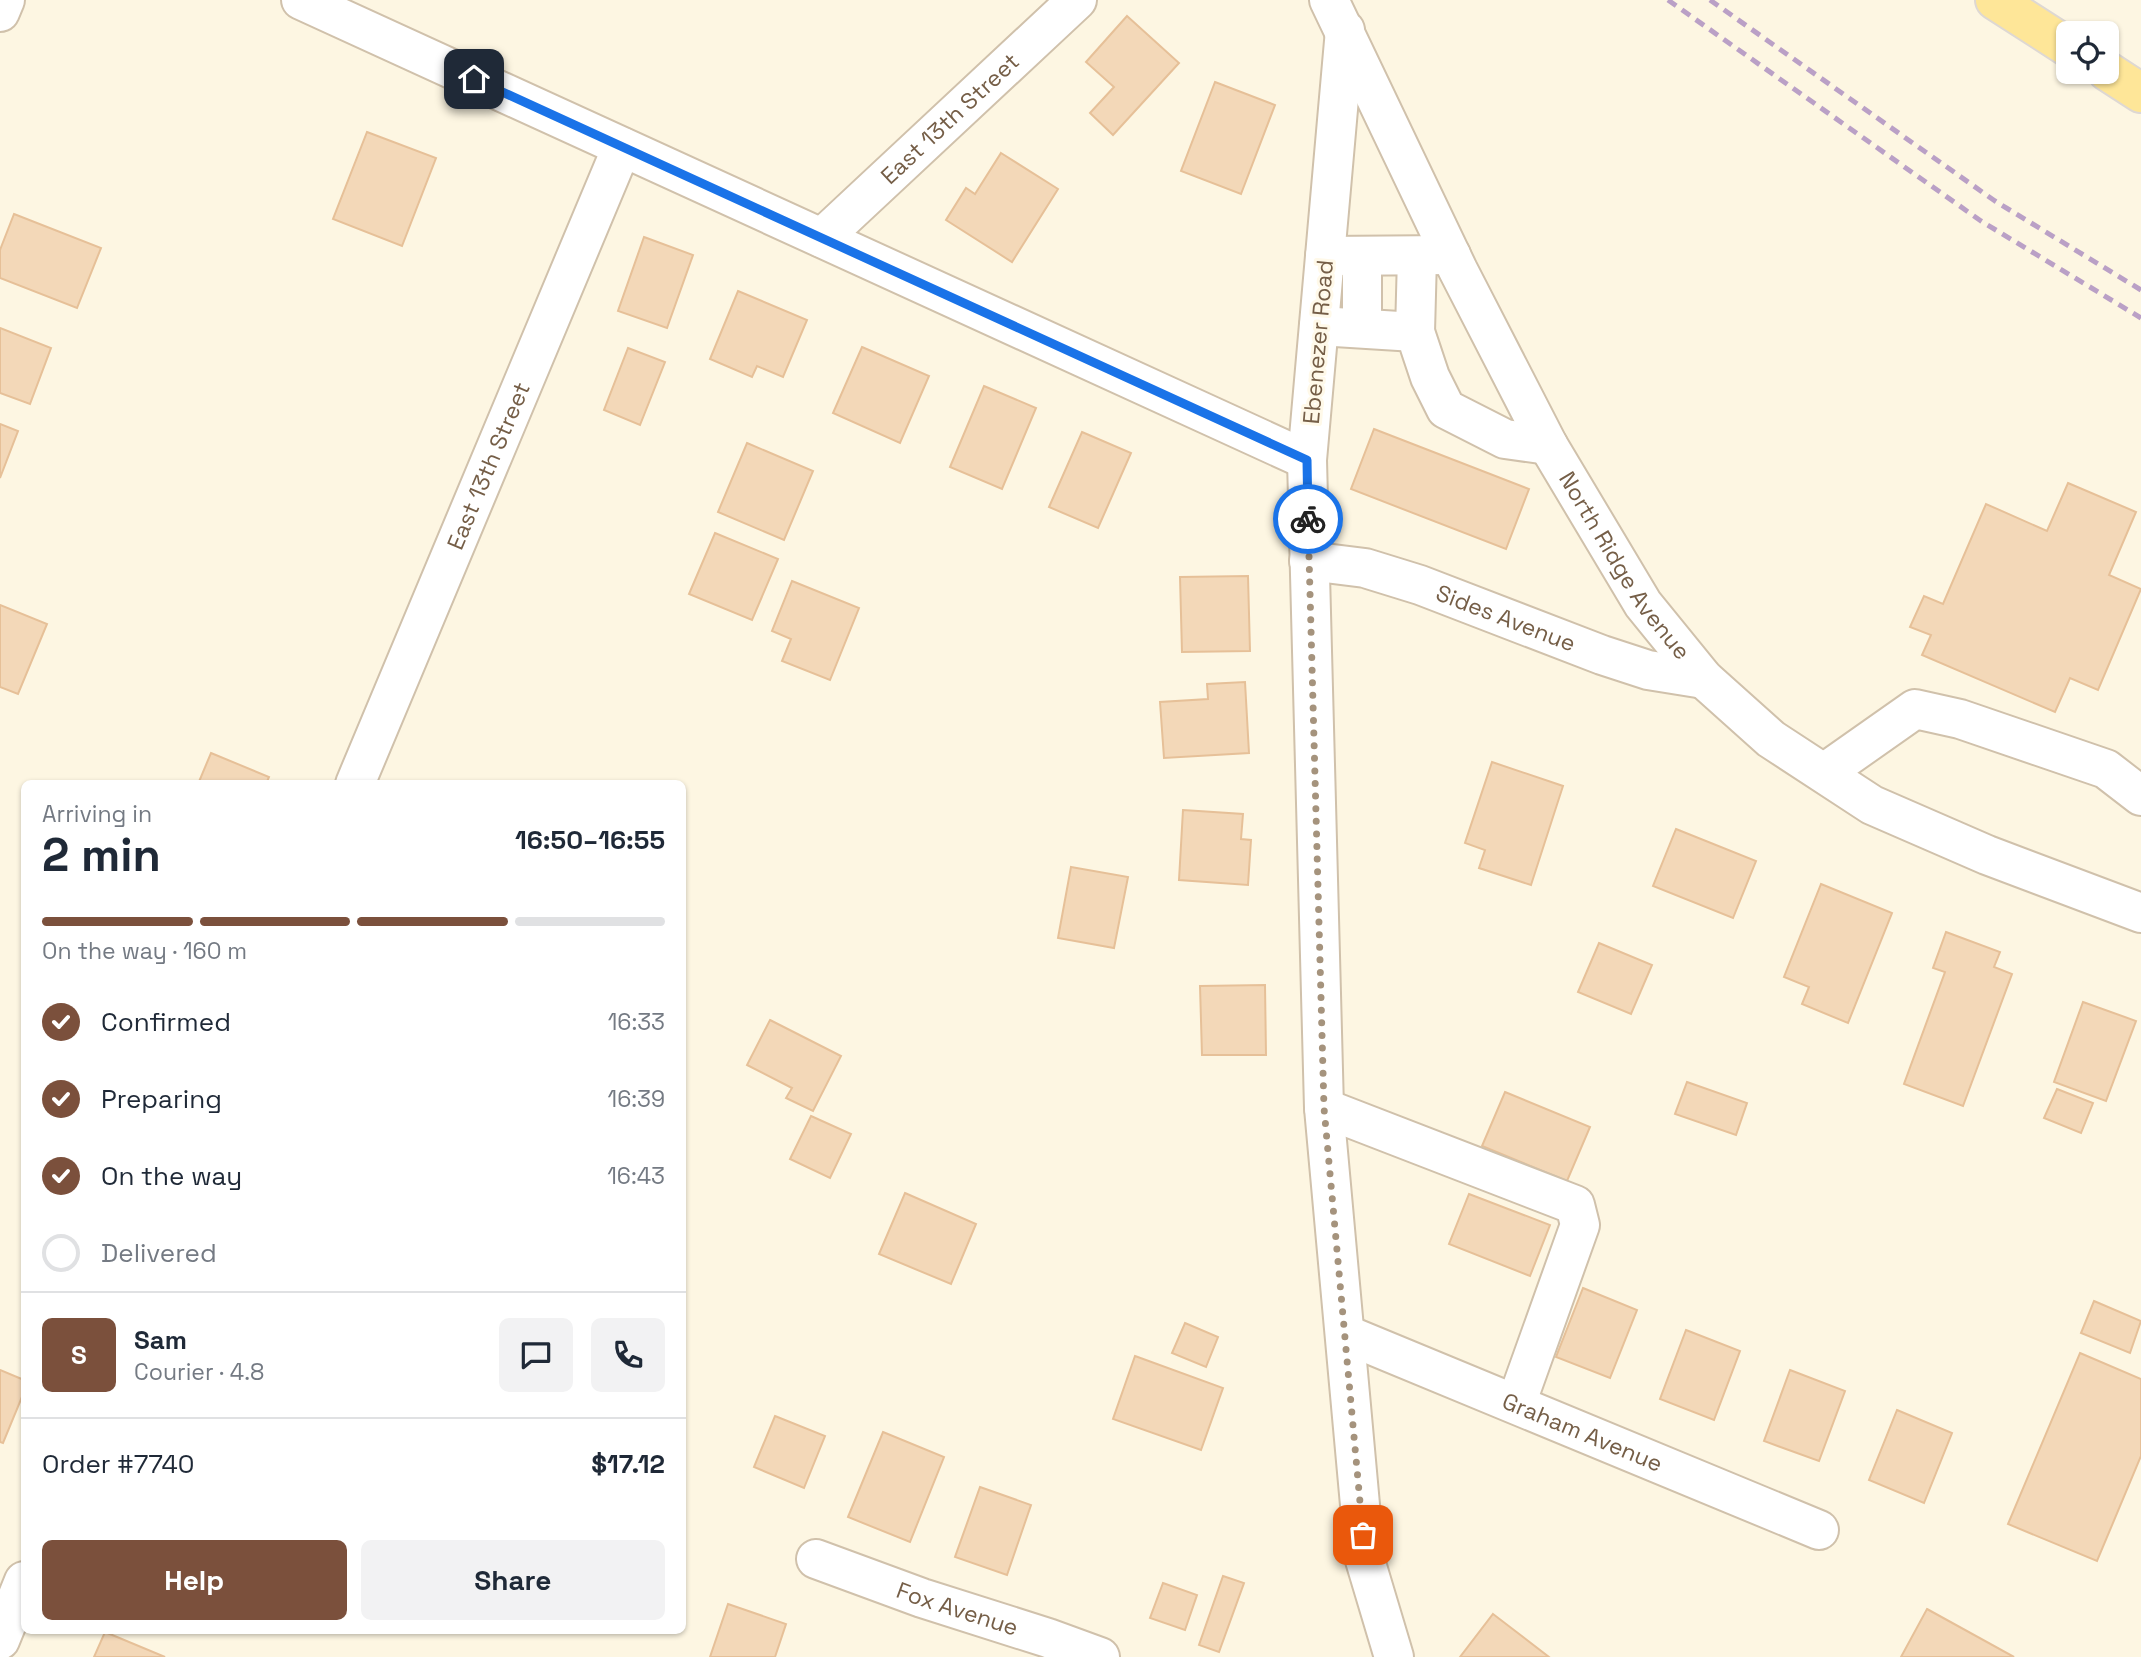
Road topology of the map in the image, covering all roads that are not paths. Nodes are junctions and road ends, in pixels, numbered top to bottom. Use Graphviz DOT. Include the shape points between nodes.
graph roads {
  1 [pos="5,0"];
  2 [pos="301,0"];
  3 [pos="1077,0"];
  4 [pos="1995,0"];
  5 [pos="0,12"];
  6 [pos="1337,15"];
  7 [pos="2056,39"];
  8 [pos="2119,79"];
  9 [pos="2141,93"];
  10 [pos="622,147"];
  11 [pos="822,238"];
  12 [pos="1344,256"];
  13 [pos="1434,256"];
  14 [pos="1319,326"];
  15 [pos="1362,328"];
  16 [pos="1415,332"];
  17 [pos="1548,445"];
  18 [pos="1307,460"];
  19 [pos="1309,561"];
  20 [pos="1704,679"];
  21 [pos="1824,773"];
  22 [pos="357,780"];
  23 [pos="2141,796"];
  24 [pos="2141,913"];
  25 [pos="1324,1108"];
  26 [pos="1345,1334"];
  27 [pos="1516,1404"];
  28 [pos="1819,1530"];
  29 [pos="816,1559"];
  30 [pos="21,1588"];
  31 [pos="0,1640"];
  32 [pos="1100,1657"];
  33 [pos="1394,1657"];
  1 -- 5 [label="street"];
  2 -- 10 [label="street"];
  3 -- 11 [label="street, East 13th Street"];
  4 -- 7 [label="main road"];
  6 -- 12 [label="street, Ebenezer Road"];
  6 -- 13 [label="street, North Ridge Avenue"];
  8 -- 9 [label="main road"];
  10 -- 11 [label="street"];
  10 -- 22 [label="street, East 13th Street"];
  11 -- 18 [label="street"];
  12 -- 13 [label="street"];
  12 -- 14 [label="street, Ebenezer Road"];
  12 -- 15 [label="street"];
  13 -- 16 [label="street"];
  13 -- 17 [label="street, North Ridge Avenue"];
  14 -- 15 [label="street"];
  14 -- 18 [label="street, Ebenezer Road"];
  15 -- 16 [label="street"];
  16 -- 17 [label="street" via="1446,409 1505,439"];
  17 -- 20 [label="street, North Ridge Avenue" via="1643,604"];
  18 -- 19 [label="street, Ebenezer Road"];
  19 -- 20 [label="street, Sides Avenue" via="1365,568 1602,655 1648,670"];
  19 -- 25 [label="street, Ebenezer Road"];
  20 -- 21 [label="street, North Ridge Avenue" via="1771,739"];
  21 -- 23 [label="street" via="1915,709 1960,719 2106,769"];
  21 -- 24 [label="street, North Ridge Avenue" via="1872,805 1987,855"];
  25 -- 26 [label="street, Ebenezer Road"];
  25 -- 27 [label="street" via="1575,1205 1580,1225"];
  26 -- 27 [label="street, Graham Avenue"];
  26 -- 33 [label="street, Ebenezer Road" via="1365,1560"];
  27 -- 28 [label="street, Graham Avenue"];
  29 -- 32 [label="street, Fox Avenue"];
  30 -- 31 [label="street"];
}
